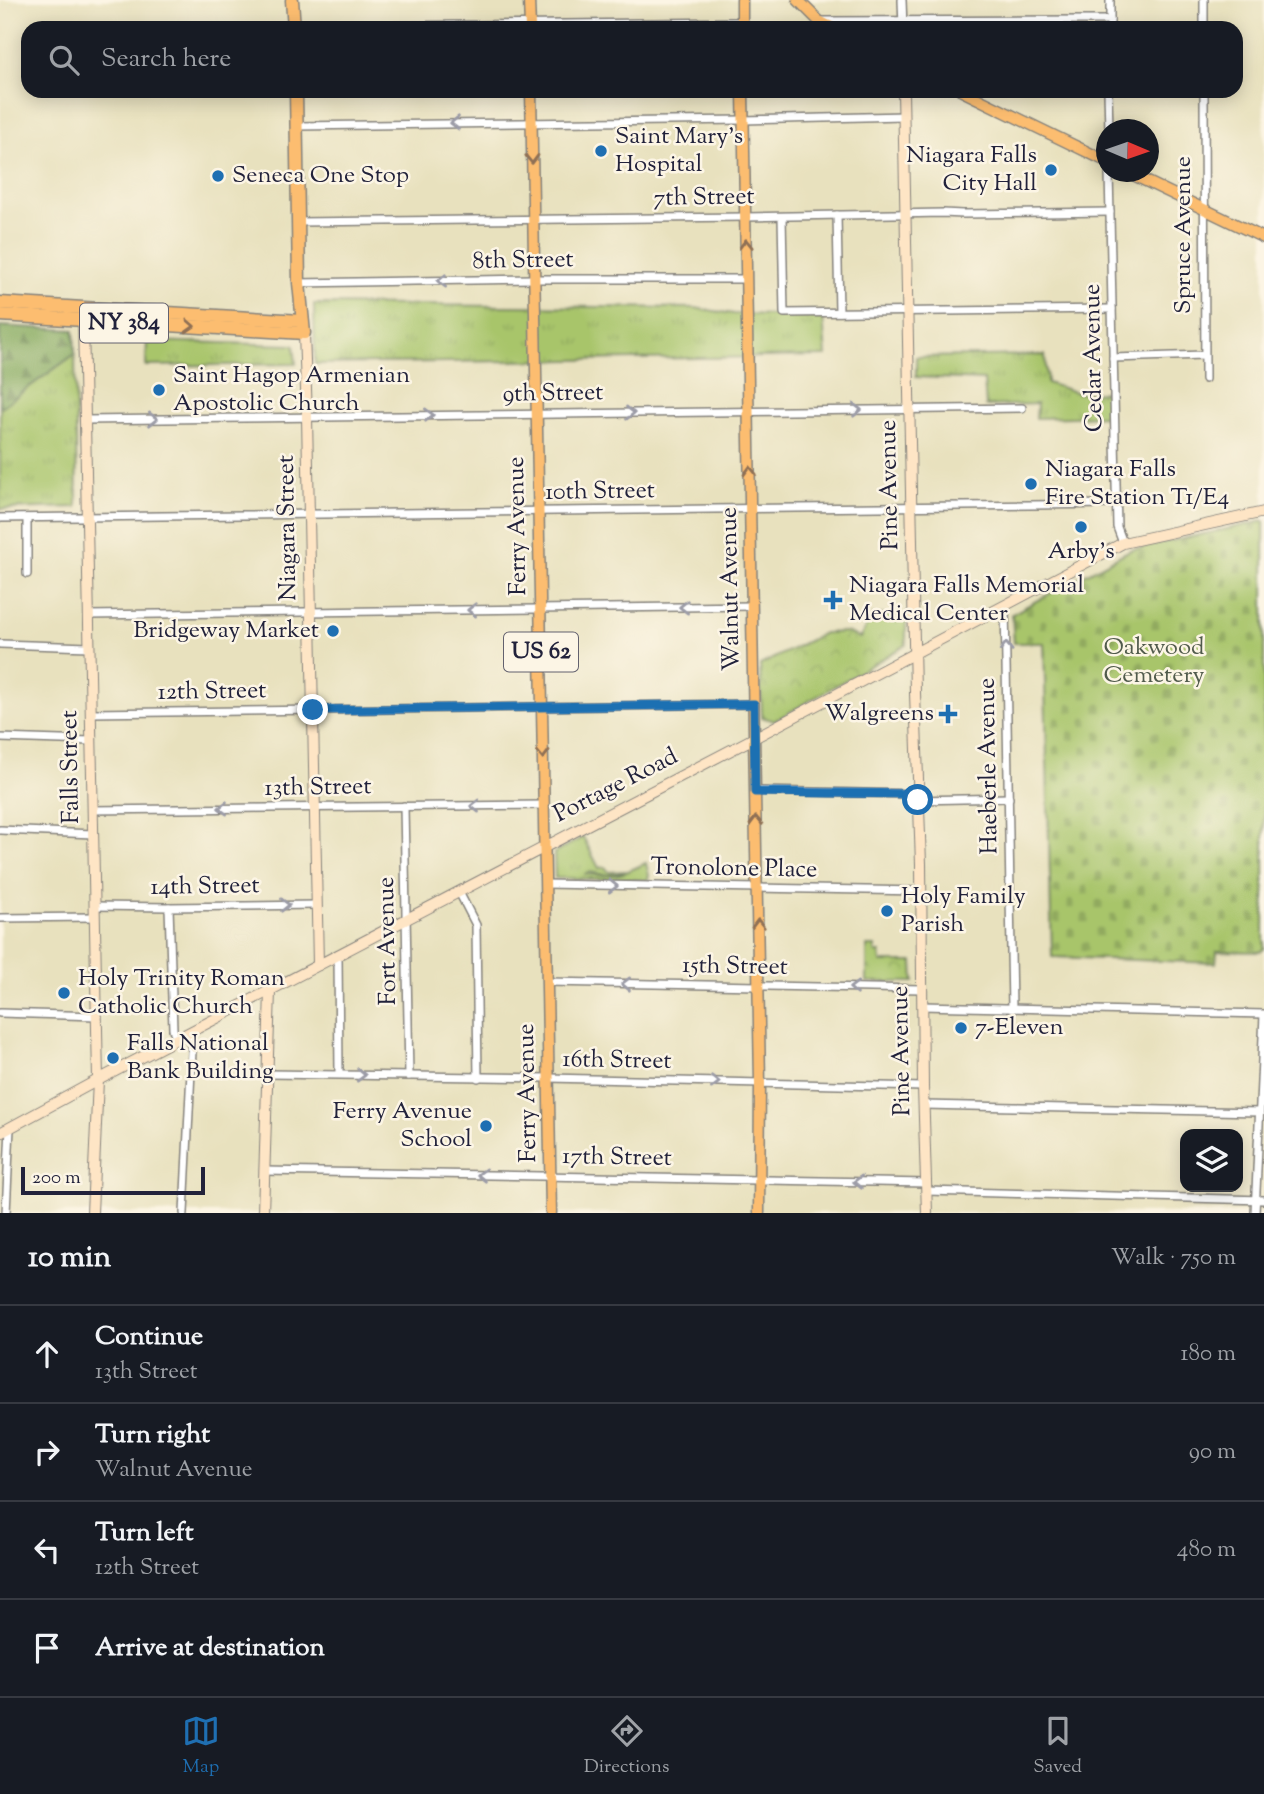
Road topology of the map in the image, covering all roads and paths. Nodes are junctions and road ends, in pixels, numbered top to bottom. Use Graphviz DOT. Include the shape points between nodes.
graph roads {
  1 [pos="292,0"];
  2 [pos="529,0"];
  3 [pos="742,0"];
  4 [pos="799,0"];
  5 [pos="902,0"];
  6 [pos="1110,0"];
  7 [pos="1204,0"];
  8 [pos="294,21"];
  9 [pos="530,21"];
  10 [pos="742,21"];
  11 [pos="819,21"];
  12 [pos="903,21"];
  13 [pos="1110,21"];
  14 [pos="1204,21"];
  15 [pos="296,98"];
  16 [pos="531,98"];
  17 [pos="743,98"];
  18 [pos="903,98"];
  19 [pos="976,98"];
  20 [pos="1108,98"];
  21 [pos="1204,98"];
  22 [pos="904,116"];
  23 [pos="1109,119"];
  24 [pos="744,120"];
  25 [pos="531,122"];
  26 [pos="297,126"];
  27 [pos="1096,156"];
  28 [pos="1110,182"];
  29 [pos="1148,182"];
  30 [pos="1205,209"];
  31 [pos="1110,212"];
  32 [pos="906,213"];
  33 [pos="837,215"];
  34 [pos="746,217"];
  35 [pos="782,217"];
  36 [pos="533,219"];
  37 [pos="298,222"];
  38 [pos="1264,238"];
  39 [pos="534,279"];
  40 [pos="747,279"];
  41 [pos="299,283"];
  42 [pos="0,303"];
  43 [pos="1112,309"];
  44 [pos="908,312"];
  45 [pos="839,313"];
  46 [pos="0,315"];
  47 [pos="83,320"];
  48 [pos="303,327"];
  49 [pos="1204,355"];
  50 [pos="1113,358"];
  51 [pos="1205,379"];
  52 [pos="1022,408"];
  53 [pos="909,410"];
  54 [pos="749,412"];
  55 [pos="537,414"];
  56 [pos="307,417"];
  57 [pos="85,420"];
  58 [pos="1116,504"];
  59 [pos="912,506"];
  60 [pos="751,510"];
  61 [pos="1264,512"];
  62 [pos="538,513"];
  63 [pos="309,515"];
  64 [pos="87,517"];
  65 [pos="0,518"];
  66 [pos="27,518"];
  67 [pos="1123,543"];
  68 [pos="27,574"];
  69 [pos="1005,605"];
  70 [pos="752,606"];
  71 [pos="540,609"];
  72 [pos="311,613"];
  73 [pos="89,615"];
  74 [pos="0,644"];
  75 [pos="89,647"];
  76 [pos="915,652"];
  77 [pos="754,704"];
  78 [pos="542,707"];
  79 [pos="313,710"];
  80 [pos="90,713"];
  81 [pos="0,737"];
  82 [pos="754,738"];
  83 [pos="91,741"];
  84 [pos="755,792"];
  85 [pos="918,797"];
  86 [pos="1009,798"];
  87 [pos="544,805"];
  88 [pos="404,806"];
  89 [pos="315,807"];
  90 [pos="92,810"];
  91 [pos="0,830"];
  92 [pos="93,834"];
  93 [pos="544,846"];
  94 [pos="545,884"];
  95 [pos="757,889"];
  96 [pos="921,891"];
  97 [pos="459,892"];
  98 [pos="317,905"];
  99 [pos="169,907"];
  100 [pos="94,911"];
  101 [pos="0,918"];
  102 [pos="407,919"];
  103 [pos="338,954"];
  104 [pos="318,964"];
  105 [pos="547,982"];
  106 [pos="759,986"];
  107 [pos="922,989"];
  108 [pos="270,990"];
  109 [pos="922,1006"];
  110 [pos="1012,1009"];
  111 [pos="0,1013"];
  112 [pos="1264,1014"];
  113 [pos="97,1016"];
  114 [pos="189,1033"];
  115 [pos="176,1039"];
  116 [pos="268,1074"];
  117 [pos="339,1074"];
  118 [pos="408,1076"];
  119 [pos="478,1078"];
  120 [pos="548,1078"];
  121 [pos="98,1080"];
  122 [pos="760,1083"];
  123 [pos="923,1087"];
  124 [pos="924,1105"];
  125 [pos="1259,1112"];
  126 [pos="5,1130"];
  127 [pos="264,1171"];
  128 [pos="550,1176"];
  129 [pos="760,1180"];
  130 [pos="927,1187"];
  131 [pos="1260,1199"];
  132 [pos="6,1213"];
  133 [pos="92,1213"];
  134 [pos="184,1213"];
  135 [pos="262,1213"];
  136 [pos="551,1213"];
  137 [pos="759,1213"];
  138 [pos="927,1213"];
  139 [pos="1255,1213"];
  1 -- 8 [label="highway"];
  2 -- 9 [label="main road"];
  3 -- 10 [label="main road"];
  4 -- 11 [label="main road"];
  5 -- 12 [label="street"];
  6 -- 13 [label="street"];
  7 -- 14 [label="street"];
  15 -- 26 [label="highway, Niagara Street"];
  16 -- 25 [label="main road, Ferry Avenue / US 62"];
  17 -- 24 [label="main road, Walnut Avenue"];
  18 -- 22 [label="street, Pine Avenue"];
  19 -- 27 [label="main road"];
  20 -- 23 [label="street"];
  21 -- 30 [label="street, Spruce Avenue"];
  22 -- 24 [label="street"];
  22 -- 32 [label="street, Pine Avenue"];
  24 -- 25 [label="street"];
  24 -- 34 [label="main road, Walnut Avenue"];
  25 -- 26 [label="street, one-way"];
  25 -- 36 [label="main road, Ferry Avenue / US 62, one-way"];
  26 -- 37 [label="highway, Niagara Street"];
  28 -- 31 [label="street, Cedar Avenue"];
  29 -- 30 [label="main road"];
  30 -- 38 [label="main road"];
  30 -- 49 [label="street, Spruce Avenue"];
  31 -- 32 [label="street, 7th Street"];
  31 -- 43 [label="street, Cedar Avenue"];
  32 -- 33 [label="street, 7th Street"];
  32 -- 44 [label="street, Pine Avenue"];
  33 -- 35 [label="street, 7th Street"];
  33 -- 45 [label="street"];
  34 -- 35 [label="street, 7th Street"];
  34 -- 36 [label="street, 7th Street"];
  40 -- 34 [label="main road, Walnut Avenue, one-way"];
  35 -- 45 [label="street" via="784,313"];
  36 -- 37 [label="street, 7th Street"];
  36 -- 39 [label="main road, Ferry Avenue / US 62"];
  37 -- 41 [label="highway, Niagara Street"];
  39 -- 40 [label="street, 8th Street"];
  39 -- 41 [label="street, 8th Street, one-way"];
  39 -- 55 [label="main road, Ferry Avenue / US 62"];
  40 -- 54 [label="main road, Walnut Avenue"];
  41 -- 48 [label="highway, Niagara Street"];
  42 -- 48 [label="highway, NY 384"];
  43 -- 44 [label="street"];
  43 -- 50 [label="street, Cedar Avenue"];
  44 -- 45 [label="street"];
  44 -- 53 [label="street, Pine Avenue"];
  46 -- 47 [label="highway, NY 384"];
  47 -- 48 [label="highway, NY 384, one-way"];
  47 -- 57 [label="street, Falls Street"];
  48 -- 56 [label="street, Niagara Street"];
  49 -- 50 [label="street"];
  49 -- 51 [label="street, Spruce Avenue"];
  50 -- 58 [label="street, Cedar Avenue"];
  52 -- 53 [label="street, 9th Street"];
  54 -- 53 [label="street, 9th Street, one-way"];
  53 -- 59 [label="street, Pine Avenue"];
  55 -- 54 [label="street, 9th Street, one-way"];
  60 -- 54 [label="main road, Walnut Avenue, one-way"];
  56 -- 55 [label="street, 9th Street, one-way"];
  55 -- 62 [label="main road, Ferry Avenue / US 62"];
  57 -- 56 [label="street, 9th Street, one-way"];
  56 -- 63 [label="street, Niagara Street"];
  57 -- 64 [label="street, Falls Street"];
  58 -- 59 [label="street, 10th Street"];
  58 -- 67 [label="street, Cedar Avenue"];
  59 -- 60 [label="street, 10th Street"];
  59 -- 76 [label="street, Pine Avenue"];
  60 -- 62 [label="street, 10th Street"];
  60 -- 70 [label="main road, Walnut Avenue"];
  61 -- 67 [label="street, Portage Road"];
  62 -- 63 [label="street, 10th Street"];
  62 -- 71 [label="main road, Ferry Avenue / US 62"];
  63 -- 64 [label="street, 10th Street"];
  63 -- 72 [label="street, Niagara Street"];
  64 -- 66 [label="street, 10th Street"];
  64 -- 73 [label="street, Falls Street"];
  65 -- 66 [label="street, 10th Street"];
  66 -- 68 [label="street"];
  67 -- 69 [label="street, Portage Road"];
  69 -- 76 [label="street, Portage Road"];
  86 -- 69 [label="street, Haeberle Avenue, one-way"];
  70 -- 71 [label="street, one-way"];
  70 -- 77 [label="main road, Walnut Avenue"];
  71 -- 72 [label="street, one-way"];
  71 -- 78 [label="main road, Ferry Avenue / US 62"];
  72 -- 73 [label="street"];
  72 -- 79 [label="street, Niagara Street"];
  73 -- 75 [label="street, Falls Street"];
  74 -- 75 [label="street"];
  75 -- 80 [label="street, Falls Street"];
  76 -- 82 [label="street, Portage Road"];
  76 -- 85 [label="street, Pine Avenue"];
  77 -- 78 [label="street, 12th Street"];
  77 -- 82 [label="main road, Walnut Avenue"];
  78 -- 79 [label="street, 12th Street"];
  78 -- 87 [label="main road, Ferry Avenue / US 62, one-way"];
  79 -- 80 [label="street, 12th Street"];
  79 -- 89 [label="street, Niagara Street"];
  80 -- 83 [label="street, Falls Street"];
  81 -- 83 [label="street"];
  82 -- 84 [label="main road, Walnut Avenue"];
  82 -- 93 [label="street, Portage Road"];
  83 -- 90 [label="street, Falls Street"];
  84 -- 85 [label="street"];
  95 -- 84 [label="main road, Walnut Avenue, one-way"];
  85 -- 86 [label="street"];
  85 -- 96 [label="street, Pine Avenue"];
  86 -- 110 [label="street, Haeberle Avenue"];
  87 -- 88 [label="street, 13th Street, one-way"];
  87 -- 93 [label="main road, Ferry Avenue / US 62"];
  88 -- 89 [label="street, 13th Street"];
  88 -- 102 [label="street, Fort Avenue"];
  89 -- 90 [label="street, 13th Street, one-way"];
  89 -- 98 [label="street, Niagara Street"];
  90 -- 92 [label="street, Falls Street"];
  91 -- 92 [label="street"];
  92 -- 100 [label="street, Falls Street"];
  93 -- 94 [label="main road, Ferry Avenue / US 62"];
  93 -- 97 [label="street, Portage Road"];
  94 -- 95 [label="street, Tronolone Place, one-way"];
  94 -- 105 [label="main road, Ferry Avenue / US 62"];
  95 -- 96 [label="street, Tronolone Place"];
  106 -- 95 [label="main road, Walnut Avenue, one-way"];
  96 -- 107 [label="street, Pine Avenue"];
  97 -- 102 [label="street, Portage Road"];
  97 -- 119 [label="street" via="476,925"];
  99 -- 98 [label="street, 14th Street, one-way"];
  98 -- 104 [label="street, Niagara Street"];
  99 -- 100 [label="street, 14th Street"];
  99 -- 115 [label="street"];
  100 -- 101 [label="street, 14th Street"];
  100 -- 113 [label="street, Falls Street"];
  102 -- 103 [label="street, Portage Road"];
  102 -- 118 [label="street, Fort Avenue"];
  103 -- 104 [label="street, Portage Road"];
  103 -- 117 [label="street"];
  104 -- 108 [label="street, Portage Road"];
  106 -- 105 [label="street, 15th Street, one-way"];
  105 -- 120 [label="main road, Ferry Avenue / US 62"];
  107 -- 106 [label="street, 15th Street, one-way"];
  106 -- 122 [label="main road, Walnut Avenue"];
  107 -- 109 [label="street, Pine Avenue"];
  108 -- 114 [label="street, Portage Road"];
  108 -- 116 [label="street"];
  109 -- 110 [label="street"];
  109 -- 123 [label="street, Pine Avenue"];
  110 -- 112 [label="street"];
  111 -- 113 [label="street"];
  112 -- 125 [label="street"];
  113 -- 121 [label="street, Falls Street"];
  114 -- 115 [label="street, Portage Road"];
  114 -- 134 [label="street"];
  115 -- 121 [label="street, Portage Road"];
  116 -- 117 [label="street, 16th Street"];
  116 -- 127 [label="street"];
  117 -- 118 [label="street, 16th Street, one-way"];
  118 -- 119 [label="street, 16th Street"];
  119 -- 120 [label="street, 16th Street"];
  120 -- 122 [label="street, 16th Street, one-way"];
  120 -- 128 [label="main road, Ferry Avenue / US 62"];
  121 -- 126 [label="street, Portage Road"];
  121 -- 133 [label="street, Falls Street"];
  122 -- 123 [label="street, 16th Street"];
  122 -- 129 [label="main road, Walnut Avenue"];
  123 -- 124 [label="street, Pine Avenue"];
  124 -- 125 [label="street"];
  124 -- 130 [label="street, Pine Avenue"];
  125 -- 131 [label="street"];
  126 -- 132 [label="street"];
  128 -- 127 [label="street, 17th Street, one-way"];
  127 -- 135 [label="street"];
  128 -- 129 [label="street, 17th Street"];
  128 -- 136 [label="main road, Ferry Avenue / US 62"];
  130 -- 129 [label="street, 17th Street, one-way"];
  129 -- 137 [label="main road, Walnut Avenue"];
  130 -- 131 [label="street, 17th Street"];
  130 -- 138 [label="street, Pine Avenue"];
  131 -- 139 [label="street"];
}
